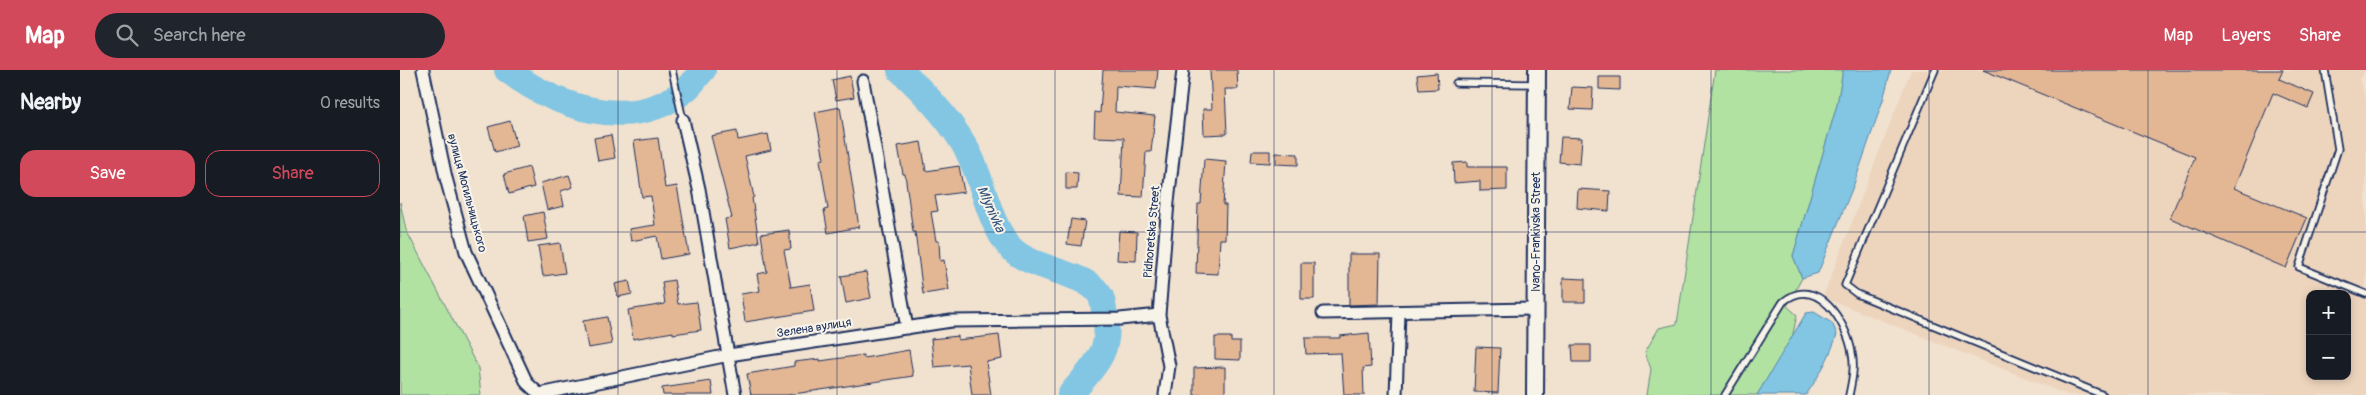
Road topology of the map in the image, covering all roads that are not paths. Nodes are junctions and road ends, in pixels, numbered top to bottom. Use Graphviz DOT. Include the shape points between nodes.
graph roads {
  1 [pos="423,70"];
  2 [pos="672,70"];
  3 [pos="1182,70"];
  4 [pos="1935,70"];
  5 [pos="2326,70"];
  6 [pos="1537,77"];
  7 [pos="864,81"];
  8 [pos="1456,83"];
  9 [pos="683,120"];
  10 [pos="2366,294"];
  11 [pos="1535,309"];
  12 [pos="1323,313"];
  13 [pos="1399,313"];
  14 [pos="1159,315"];
  15 [pos="907,328"];
  16 [pos="729,355"];
  17 [pos="540,394"];
  18 [pos="735,395"];
  19 [pos="1165,395"];
  20 [pos="1396,395"];
  21 [pos="1535,395"];
  22 [pos="1724,395"];
  23 [pos="1849,395"];
  24 [pos="2103,395"];
  1 -- 17 [label="street, вулиця Могильницького" via="466,252 527,384"];
  2 -- 9 [label="lane"];
  3 -- 14 [label="street, Pidhoretska Street"];
  4 -- 24 [label="lane" via="1845,284 1857,294"];
  5 -- 10 [label="lane" via="2338,149 2299,266"];
  6 -- 8 [label="lane"];
  6 -- 11 [label="main road, Ivano-Frankivska Street"];
  7 -- 15 [label="street"];
  9 -- 16 [label="street"];
  11 -- 13 [label="street"];
  11 -- 21 [label="main road, Ivano-Frankivska Street"];
  12 -- 13 [label="street"];
  13 -- 20 [label="street"];
  14 -- 15 [label="street, Зелена вулиця" via="1120,320 951,321"];
  14 -- 19 [label="street, Pidhoretska Street" via="1169,366"];
  15 -- 16 [label="street, Зелена вулиця"];
  16 -- 17 [label="street, Зелена вулиця"];
  16 -- 18 [label="street"];
  22 -- 23 [label="lane" via="1783,302 1802,292 1816,296 1828,305 1840,318 1849,337 1854,374"];
}
